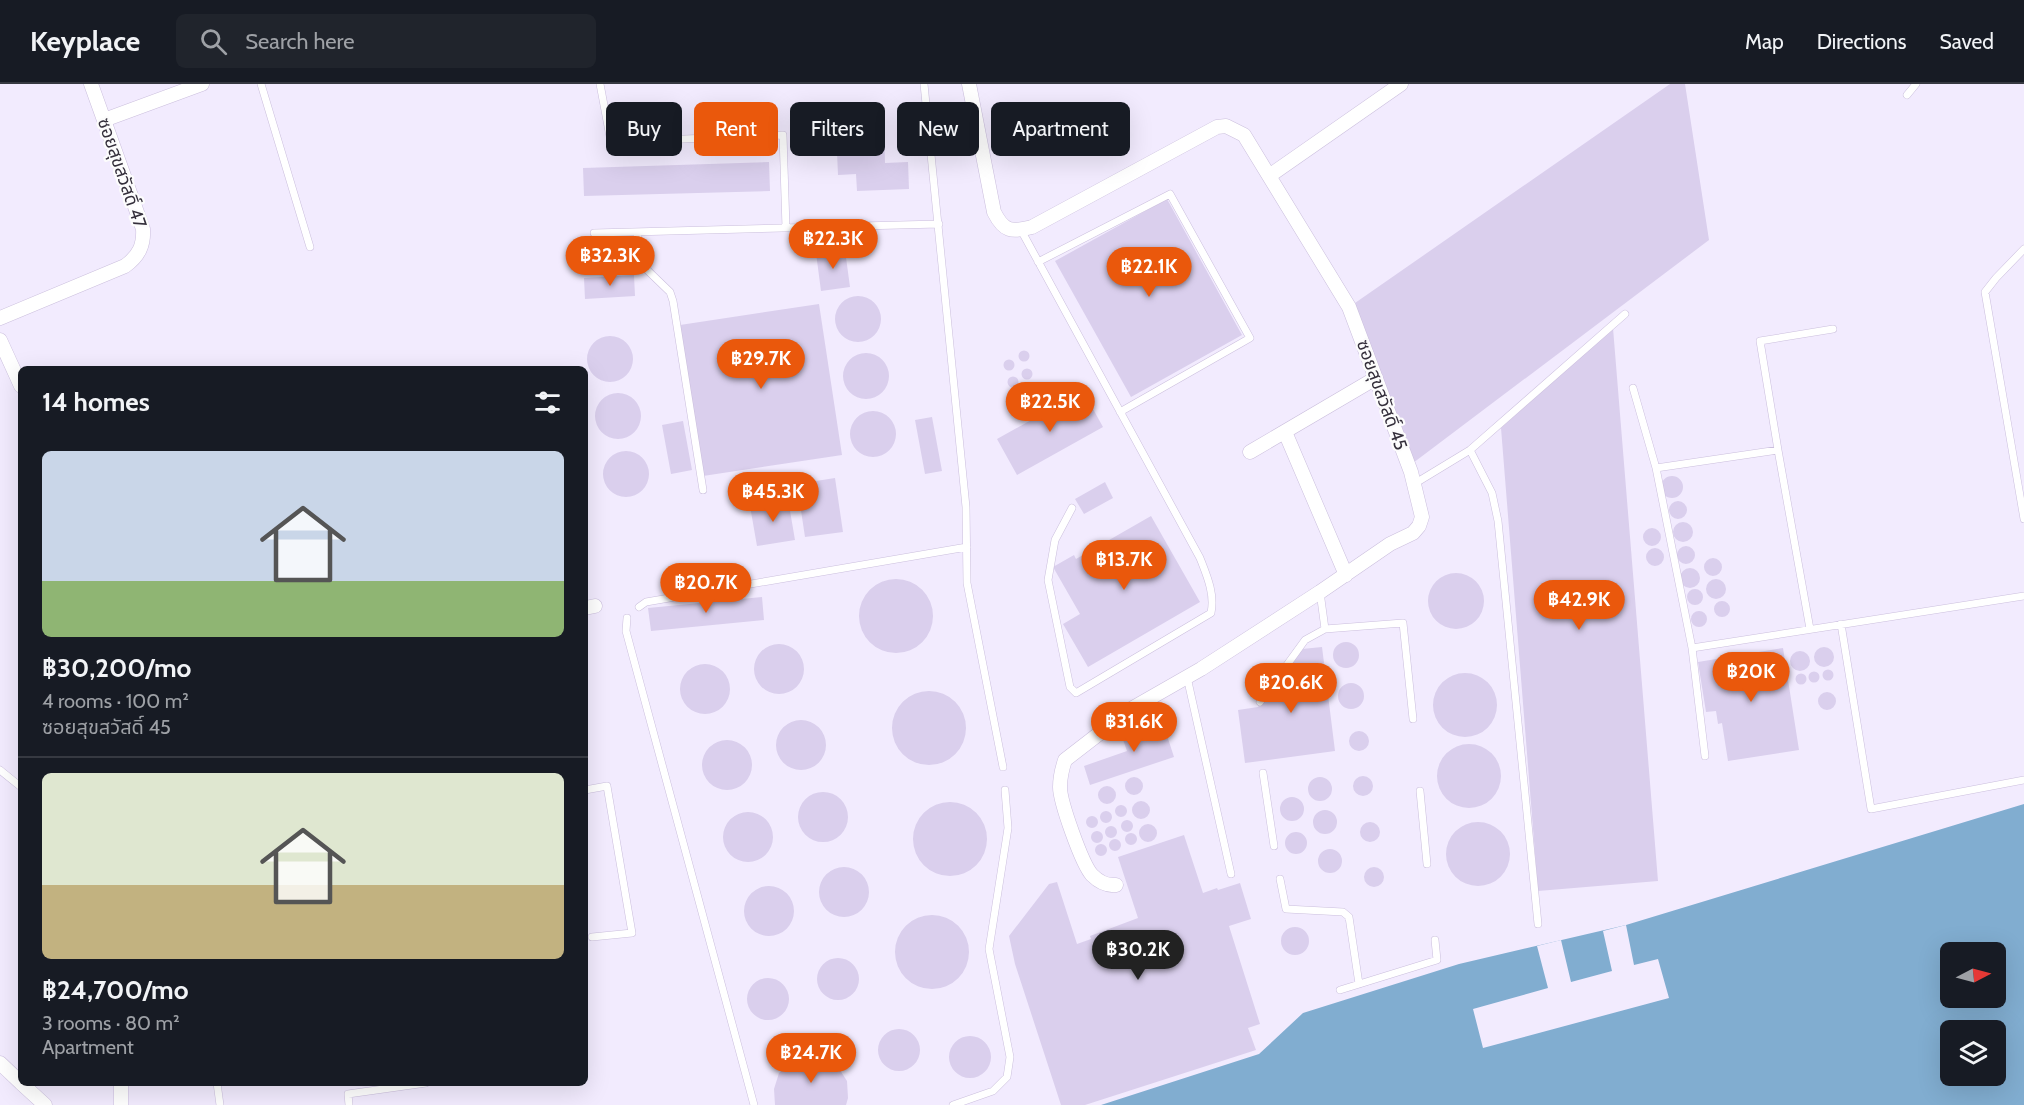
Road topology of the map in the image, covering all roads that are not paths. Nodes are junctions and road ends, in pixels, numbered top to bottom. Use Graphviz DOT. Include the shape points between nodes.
graph roads {
  1 [pos="91,84"];
  2 [pos="202,84"];
  3 [pos="261,84"];
  4 [pos="600,84"];
  5 [pos="924,84"];
  6 [pos="969,84"];
  7 [pos="1401,84"];
  8 [pos="1916,84"];
  9 [pos="1907,95"];
  10 [pos="104,120"];
  11 [pos="1269,176"];
  12 [pos="939,224"];
  13 [pos="786,228"];
  14 [pos="1021,230"];
  15 [pos="637,232"];
  16 [pos="594,233"];
  17 [pos="310,247"];
  18 [pos="2024,249"];
  19 [pos="1038,262"];
  20 [pos="1625,314"];
  21 [pos="0,318"];
  22 [pos="1833,329"];
  23 [pos="0,340"];
  24 [pos="1376,378"];
  25 [pos="18,379"];
  26 [pos="1633,388"];
  27 [pos="1120,412"];
  28 [pos="1285,432"];
  29 [pos="1470,450"];
  30 [pos="1778,450"];
  31 [pos="1250,452"];
  32 [pos="1656,468"];
  33 [pos="1414,484"];
  34 [pos="703,490"];
  35 [pos="1072,508"];
  36 [pos="2024,519"];
  37 [pos="967,547"];
  38 [pos="1346,575"];
  39 [pos="1320,592"];
  40 [pos="2024,596"];
  41 [pos="639,607"];
  42 [pos="627,618"];
  43 [pos="1841,624"];
  44 [pos="1325,628"];
  45 [pos="1810,629"];
  46 [pos="1692,648"];
  47 [pos="1187,677"];
  48 [pos="1260,702"];
  49 [pos="1413,719"];
  50 [pos="1705,756"];
  51 [pos="1002,767"];
  52 [pos="0,770"];
  53 [pos="1263,773"];
  54 [pos="2024,780"];
  55 [pos="18,785"];
  56 [pos="588,789"];
  57 [pos="1005,790"];
  58 [pos="1420,791"];
  59 [pos="1274,846"];
  60 [pos="1427,864"];
  61 [pos="1231,874"];
  62 [pos="1280,879"];
  63 [pos="1116,885"];
  64 [pos="1538,924"];
  65 [pos="592,937"];
  66 [pos="1435,940"];
  67 [pos="1359,984"];
  68 [pos="1340,990"];
  69 [pos="0,1063"];
  70 [pos="18,1080"];
  71 [pos="24,1086"];
  72 [pos="121,1086"];
  73 [pos="217,1086"];
  74 [pos="405,1086"];
  75 [pos="45,1105"];
  76 [pos="121,1105"];
  77 [pos="220,1105"];
  78 [pos="349,1105"];
  79 [pos="754,1105"];
  80 [pos="953,1105"];
  1 -- 10 [label="street, ซอยสุขสวัสดิ์ 47"];
  2 -- 10 [label="street"];
  3 -- 17 [label="lane"];
  4 -- 13 [label="lane" via="611,142 783,135"];
  5 -- 12 [label="lane"];
  6 -- 14 [label="street" via="994,212 1001,225"];
  7 -- 11 [label="street"];
  8 -- 9 [label="lane"];
  10 -- 21 [label="street, ซอยสุขสวัสดิ์ 47" via="143,229 144,243 133,260 119,269"];
  11 -- 14 [label="street, ซอยสุขสวัสดิ์ 45" via="1244,135 1226,126"];
  11 -- 24 [label="street, ซอยสุขสวัสดิ์ 45" via="1348,307"];
  12 -- 13 [label="lane"];
  12 -- 37 [label="lane"];
  13 -- 15 [label="lane"];
  14 -- 19 [label="lane"];
  15 -- 16 [label="lane"];
  15 -- 34 [label="lane" via="642,265 670,292 673,301"];
  18 -- 36 [label="lane" via="1985,292"];
  19 -- 27 [label="lane"];
  19 -- 27 [label="lane" via="1170,194 1250,338"];
  20 -- 29 [label="lane"];
  22 -- 30 [label="lane" via="1760,341"];
  23 -- 25 [label="street"];
  24 -- 28 [label="street"];
  24 -- 33 [label="street, ซอยสุขสวัสดิ์ 45"];
  26 -- 32 [label="lane"];
  27 -- 35 [label="lane" via="1200,558 1213,603 1211,613 1076,693 1070,687 1048,580 1055,540"];
  28 -- 31 [label="street"];
  28 -- 38 [label="street"];
  29 -- 33 [label="lane"];
  29 -- 64 [label="lane" via="1492,493 1498,521"];
  30 -- 32 [label="lane"];
  30 -- 45 [label="lane"];
  32 -- 46 [label="lane"];
  33 -- 38 [label="street, ซอยสุขสวัสดิ์ 45" via="1422,517 1419,526"];
  37 -- 41 [label="lane" via="646,602"];
  37 -- 51 [label="lane" via="967,583"];
  38 -- 39 [label="street, ซอยสุขสวัสดิ์ 45"];
  39 -- 44 [label="lane"];
  39 -- 47 [label="street, ซอยสุขสวัสดิ์ 45"];
  40 -- 43 [label="lane"];
  42 -- 79 [label="lane" via="626,631"];
  43 -- 45 [label="lane"];
  43 -- 54 [label="lane" via="1872,809"];
  44 -- 48 [label="lane" via="1305,640"];
  44 -- 49 [label="lane" via="1403,624"];
  45 -- 46 [label="lane"];
  46 -- 50 [label="lane"];
  47 -- 61 [label="lane"];
  47 -- 63 [label="street, ซอยสุขสวัสดิ์ 45" via="1131,709 1065,760 1061,770 1064,805 1090,873 1108,886"];
  52 -- 55 [label="lane"];
  53 -- 59 [label="lane"];
  56 -- 65 [label="lane" via="607,786 632,933"];
  57 -- 80 [label="lane" via="1008,828 988,949 1010,1057 1007,1077 993,1091"];
  58 -- 60 [label="lane"];
  62 -- 67 [label="lane" via="1286,909 1343,912 1349,917"];
  66 -- 67 [label="lane" via="1437,960"];
  67 -- 68 [label="lane"];
  69 -- 70 [label="street"];
  71 -- 75 [label="street"];
  72 -- 76 [label="street"];
  73 -- 77 [label="lane"];
  74 -- 78 [label="lane" via="348,1094"];
}
